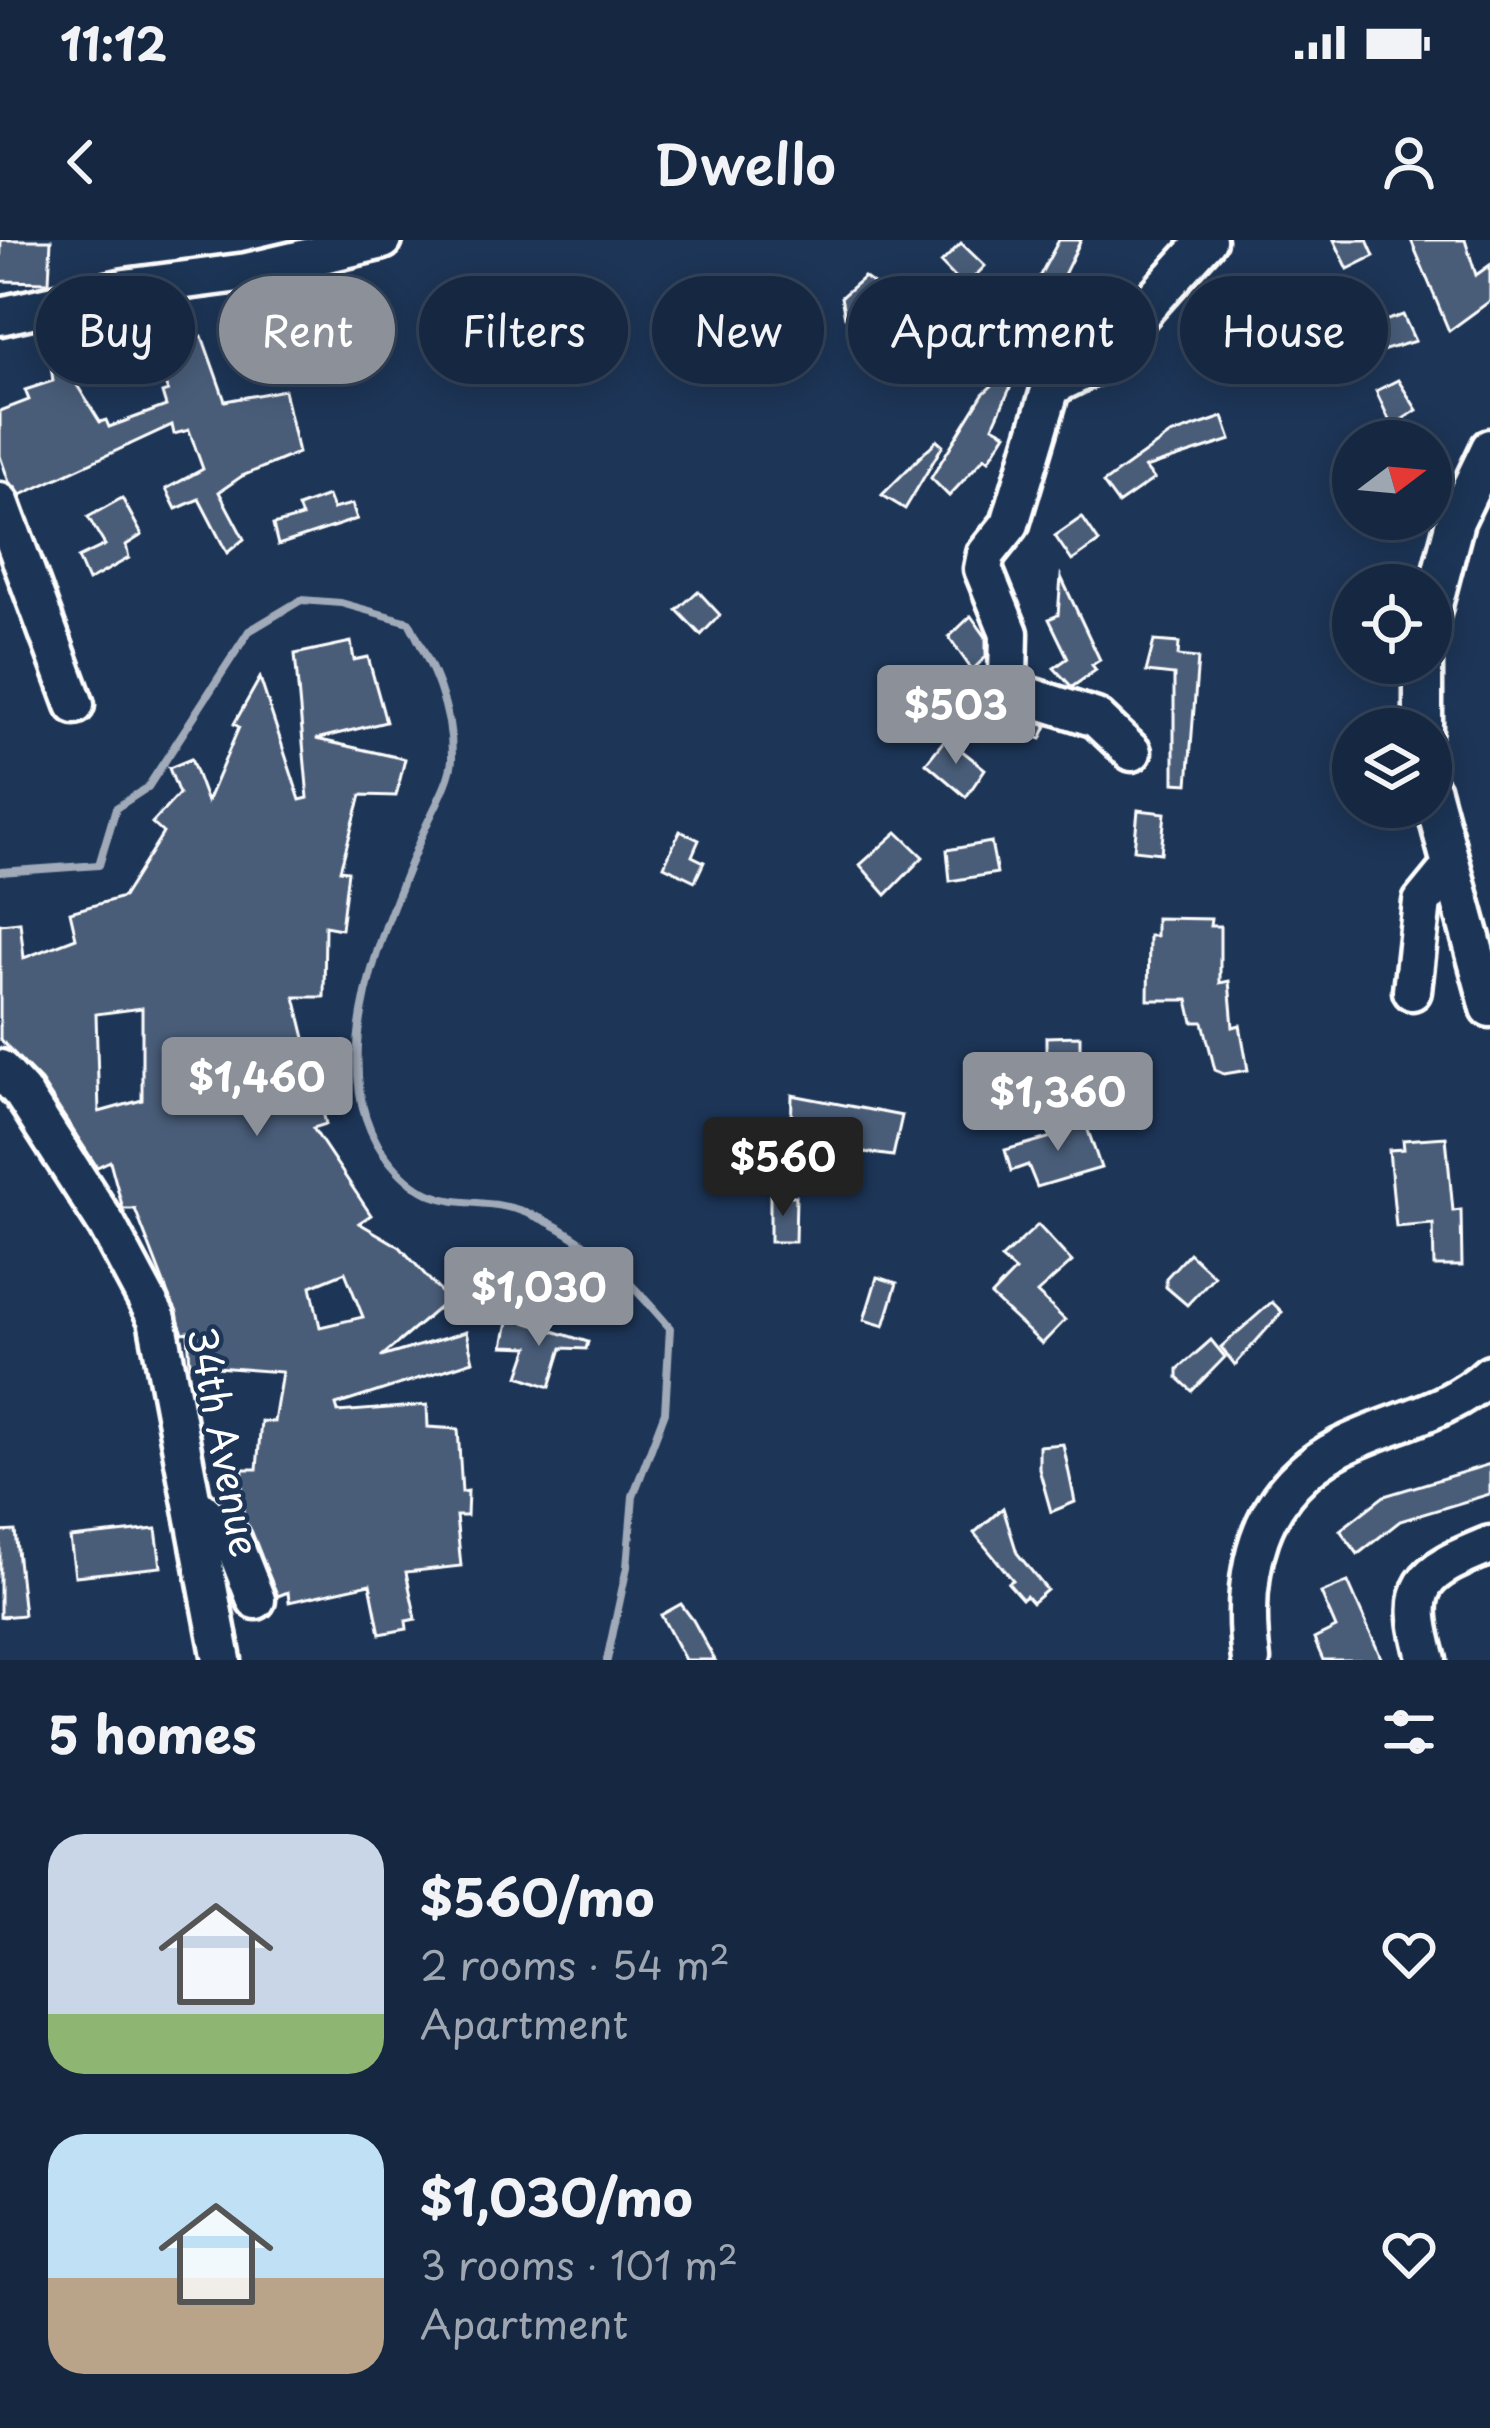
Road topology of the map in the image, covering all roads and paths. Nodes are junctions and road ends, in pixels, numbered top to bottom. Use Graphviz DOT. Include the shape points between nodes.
graph roads {
  1 [pos="383,240"];
  2 [pos="1208,240"];
  3 [pos="0,316"];
  4 [pos="1490,448"];
  5 [pos="0,502"];
  6 [pos="7,544"];
  7 [pos="1444,564"];
  8 [pos="75,705"];
  9 [pos="1132,752"];
  10 [pos="1440,828"];
  11 [pos="1449,869"];
  12 [pos="1412,991"];
  13 [pos="1490,1008"];
  14 [pos="0,1069"];
  15 [pos="1490,1374"];
  16 [pos="193,1503"];
  17 [pos="1490,1545"];
  18 [pos="256,1600"];
  19 [pos="222,1660"];
  20 [pos="1251,1660"];
  21 [pos="1427,1660"];
  1 -- 3 [label="street"];
  2 -- 9 [label="street" via="1093,366 1051,387 1010,524 983,569 1010,632 1015,692 1096,718"];
  4 -- 7 [label="street"];
  5 -- 6 [label="street"];
  6 -- 8 [label="street"];
  10 -- 11 [label="street"];
  11 -- 12 [label="street" via="1422,902"];
  11 -- 13 [label="street"];
  14 -- 16 [label="street, 34th Avenue" via="107,1226 157,1319"];
  15 -- 20 [label="street" via="1457,1400 1340,1447 1300,1475 1267,1514 1249,1564"];
  16 -- 18 [label="street" via="232,1539"];
  16 -- 19 [label="street, 34th Avenue"];
  17 -- 21 [label="street" via="1428,1575 1418,1591"];
}
